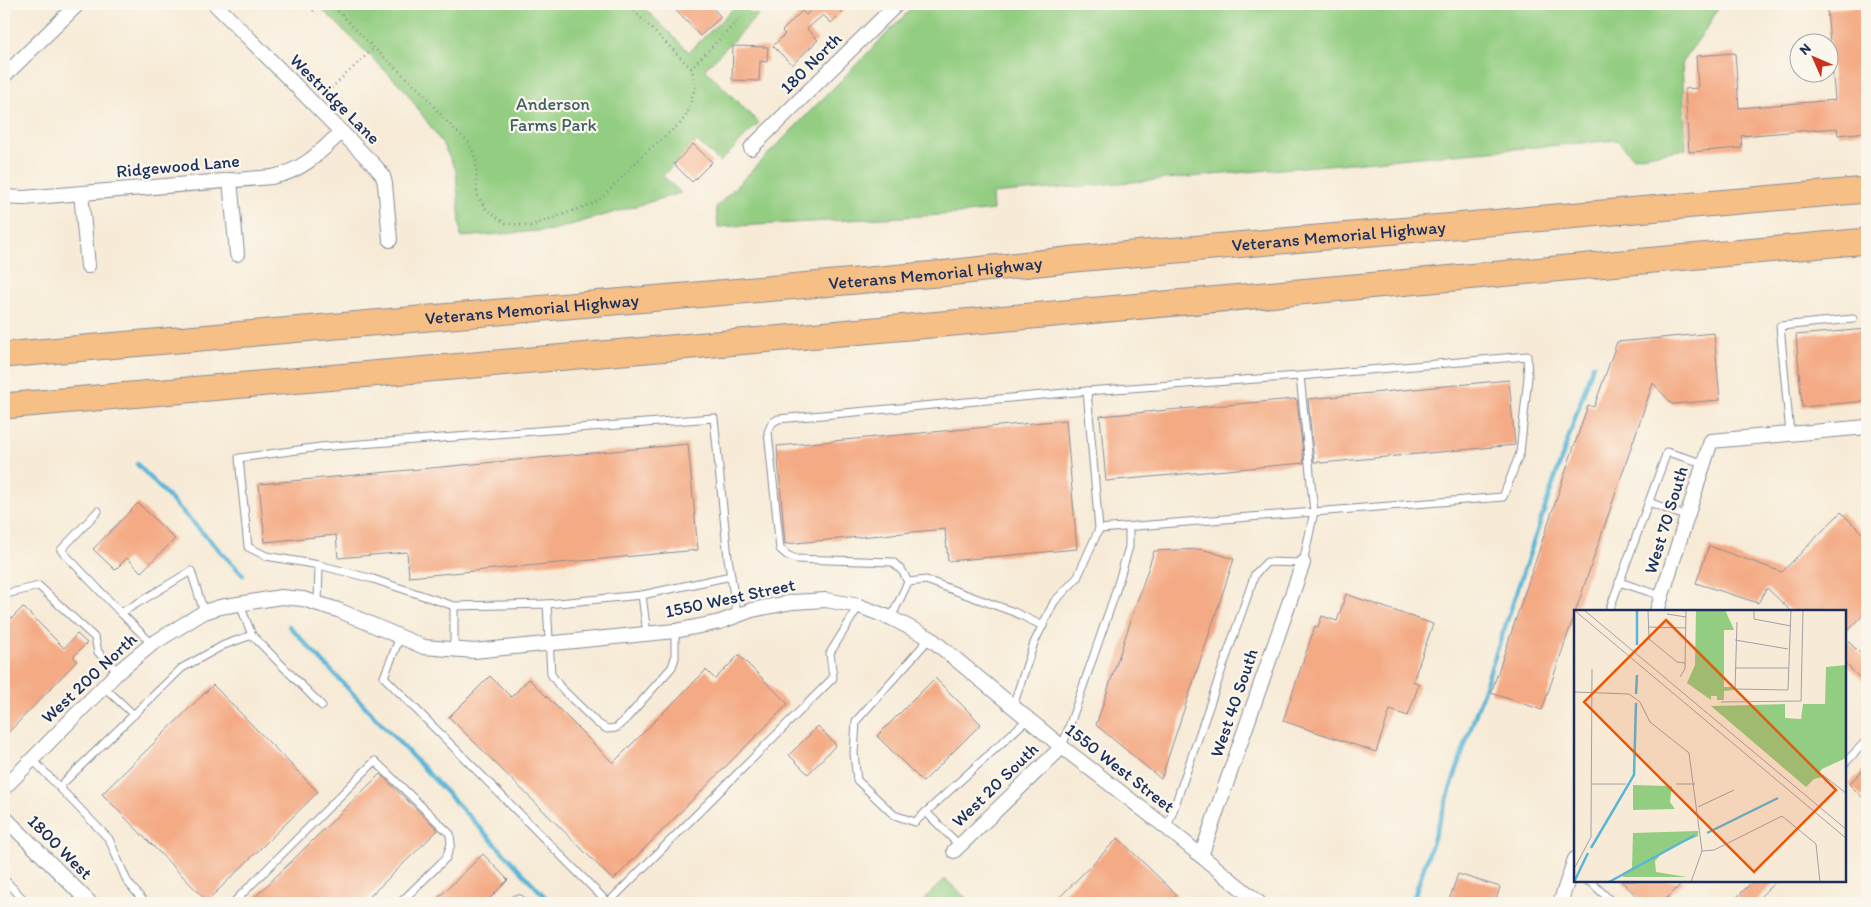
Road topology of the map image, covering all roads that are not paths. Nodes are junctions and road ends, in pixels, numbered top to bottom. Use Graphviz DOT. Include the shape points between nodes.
graph roads {
  1 [pos="78,4"];
  2 [pos="215,4"];
  3 [pos="897,4"];
  4 [pos="4,76"];
  5 [pos="340,132"];
  6 [pos="751,148"];
  7 [pos="230,180"];
  8 [pos="1867,190"];
  9 [pos="81,193"];
  10 [pos="4,197"];
  11 [pos="390,240"];
  12 [pos="1867,241"];
  13 [pos="237,254"];
  14 [pos="88,266"];
  15 [pos="1853,319"];
  16 [pos="4,356"];
  17 [pos="1300,376"];
  18 [pos="1087,391"];
  19 [pos="4,406"];
  20 [pos="1867,427"];
  21 [pos="1790,434"];
  22 [pos="1704,463"];
  23 [pos="1648,502"];
  24 [pos="98,511"];
  25 [pos="1314,512"];
  26 [pos="1687,517"];
  27 [pos="1130,527"];
  28 [pos="1099,529"];
  29 [pos="1302,563"];
  30 [pos="319,565"];
  31 [pos="731,576"];
  32 [pos="908,582"];
  33 [pos="1619,582"];
  34 [pos="642,595"];
  35 [pos="4,596"];
  36 [pos="1662,596"];
  37 [pos="318,604"];
  38 [pos="547,604"];
  39 [pos="240,605"];
  40 [pos="454,606"];
  41 [pos="859,606"];
  42 [pos="1609,610"];
  43 [pos="1657,610"];
  44 [pos="204,612"];
  45 [pos="121,613"];
  46 [pos="737,615"];
  47 [pos="891,618"];
  48 [pos="1043,626"];
  49 [pos="675,631"];
  50 [pos="647,634"];
  51 [pos="252,635"];
  52 [pos="400,637"];
  53 [pos="930,638"];
  54 [pos="550,642"];
  55 [pos="152,644"];
  56 [pos="454,650"];
  57 [pos="118,672"];
  58 [pos="103,686"];
  59 [pos="322,706"];
  60 [pos="1013,706"];
  61 [pos="134,715"];
  62 [pos="1029,718"];
  63 [pos="1867,740"];
  64 [pos="1062,747"];
  65 [pos="32,759"];
  66 [pos="1846,762"];
  67 [pos="59,787"];
  68 [pos="4,788"];
  69 [pos="926,812"];
  70 [pos="4,817"];
  71 [pos="1167,828"];
  72 [pos="957,848"];
  73 [pos="1201,856"];
  74 [pos="1572,874"];
  75 [pos="4,879"];
  76 [pos="1591,882"];
  77 [pos="27,903"];
  78 [pos="90,903"];
  79 [pos="145,903"];
  80 [pos="232,903"];
  81 [pos="400,903"];
  82 [pos="512,903"];
  83 [pos="524,903"];
  84 [pos="1259,903"];
  85 [pos="1560,903"];
  86 [pos="1613,903"];
  1 -- 4 [label="street"];
  2 -- 5 [label="street, Westridge Lane"];
  3 -- 6 [label="street, 180 North"];
  5 -- 7 [label="street, Ridgewood Lane" via="312,159 287,174"];
  5 -- 11 [label="street, Westridge Lane" via="382,176"];
  7 -- 9 [label="street, Ridgewood Lane"];
  7 -- 13 [label="street"];
  8 -- 16 [label="highway, Veterans Memorial Highway"];
  9 -- 10 [label="street, Ridgewood Lane"];
  9 -- 14 [label="street"];
  12 -- 19 [label="highway"];
  15 -- 21 [label="lane" via="1780,326"];
  17 -- 18 [label="lane"];
  17 -- 25 [label="lane"];
  17 -- 25 [label="lane" via="1527,356 1528,377 1520,453 1503,497"];
  18 -- 28 [label="lane"];
  18 -- 32 [label="lane" via="778,419 772,423 768,432 780,549 796,559 893,562"];
  20 -- 21 [label="street"];
  21 -- 22 [label="street, West 70 South" via="1711,441"];
  22 -- 23 [label="lane" via="1667,452"];
  22 -- 26 [label="street, West 70 South"];
  23 -- 26 [label="lane"];
  23 -- 33 [label="lane"];
  24 -- 45 [label="lane" via="61,550"];
  25 -- 27 [label="lane"];
  25 -- 29 [label="lane"];
  26 -- 36 [label="street, West 70 South"];
  27 -- 28 [label="lane"];
  27 -- 64 [label="lane" via="1129,547 1114,596"];
  28 -- 48 [label="lane" via="1077,578 1054,602"];
  29 -- 71 [label="lane" via="1267,562 1255,574"];
  29 -- 73 [label="street, West 40 South"];
  30 -- 31 [label="lane" via="266,556 248,547 239,458 320,447 714,418"];
  30 -- 37 [label="lane"];
  30 -- 40 [label="lane"];
  31 -- 34 [label="lane"];
  31 -- 46 [label="lane"];
  32 -- 47 [label="lane"];
  32 -- 48 [label="lane" via="926,580"];
  33 -- 36 [label="lane"];
  33 -- 42 [label="lane"];
  34 -- 38 [label="lane"];
  34 -- 50 [label="lane"];
  35 -- 57 [label="lane" via="39,586 95,638 98,652"];
  36 -- 43 [label="street, West 70 South"];
  37 -- 39 [label="street, 1550 West Street" via="281,597"];
  37 -- 52 [label="street, 1550 West Street"];
  38 -- 40 [label="lane"];
  38 -- 54 [label="lane"];
  39 -- 44 [label="street, West 200 North"];
  39 -- 51 [label="lane"];
  40 -- 56 [label="lane"];
  41 -- 46 [label="street, 1550 West Street" via="826,600 793,602"];
  41 -- 47 [label="street, 1550 West Street"];
  41 -- 52 [label="lane" via="830,652 833,678 608,903 384,677"];
  44 -- 45 [label="lane" via="191,571"];
  44 -- 55 [label="street, West 200 North"];
  45 -- 55 [label="lane"];
  46 -- 49 [label="street, 1550 West Street" via="720,622"];
  47 -- 53 [label="street, 1550 West Street"];
  48 -- 60 [label="lane"];
  49 -- 50 [label="street, 1550 West Street"];
  49 -- 54 [label="lane" via="672,667 626,719 616,728 607,729 597,724 551,674"];
  50 -- 54 [label="street, 1550 West Street"];
  51 -- 59 [label="lane"];
  51 -- 61 [label="lane" via="224,645 182,668"];
  52 -- 56 [label="street, 1550 West Street" via="424,647"];
  53 -- 60 [label="street, 1550 West Street"];
  53 -- 69 [label="lane" via="856,722 854,754 857,780 894,816 915,822"];
  54 -- 56 [label="street, 1550 West Street" via="474,651"];
  55 -- 57 [label="street, West 200 North"];
  57 -- 58 [label="street, West 200 North"];
  58 -- 61 [label="lane"];
  58 -- 65 [label="street, West 200 North"];
  60 -- 62 [label="street, 1550 West Street"];
  61 -- 67 [label="lane"];
  62 -- 64 [label="street, 1550 West Street"];
  62 -- 69 [label="lane"];
  63 -- 66 [label="lane"];
  64 -- 71 [label="street, 1550 West Street"];
  64 -- 72 [label="street, West 20 South"];
  65 -- 67 [label="lane"];
  65 -- 68 [label="street, West 200 North"];
  67 -- 79 [label="lane" via="109,840 127,880"];
  69 -- 72 [label="lane"];
  70 -- 78 [label="street, 1800 West"];
  71 -- 73 [label="street, 1550 West Street"];
  73 -- 84 [label="street, 1550 West Street"];
  74 -- 85 [label="street"];
  75 -- 77 [label="lane"];
  76 -- 86 [label="lane"];
  80 -- 81 [label="lane" via="375,761 450,834 451,844 446,858"];
  82 -- 83 [label="lane" via="520,899"];
}
